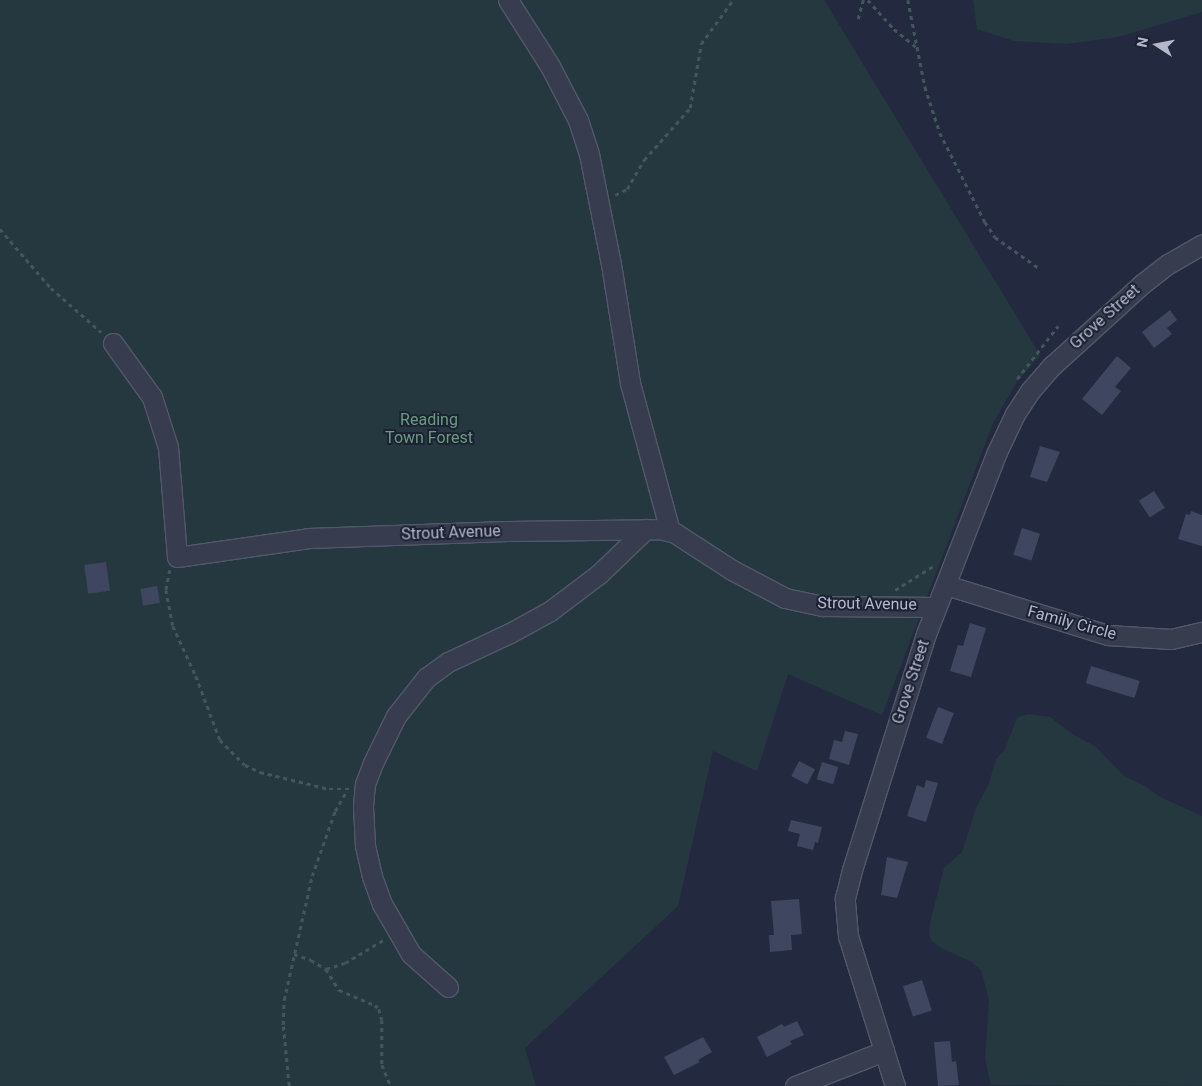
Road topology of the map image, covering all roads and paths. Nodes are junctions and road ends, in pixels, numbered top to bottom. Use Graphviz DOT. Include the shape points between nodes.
graph roads {
  1 [pos="508,0"];
  2 [pos="733,0"];
  3 [pos="863,0"];
  4 [pos="868,0"];
  5 [pos="908,0"];
  6 [pos="858,19"];
  7 [pos="917,48"];
  8 [pos="597,192"];
  9 [pos="0,229"];
  10 [pos="1202,244"];
  11 [pos="1040,269"];
  12 [pos="113,343"];
  13 [pos="646,529"];
  14 [pos="670,531"];
  15 [pos="177,557"];
  16 [pos="946,585"];
  17 [pos="936,607"];
  18 [pos="1202,632"];
  19 [pos="357,787"];
  20 [pos="397,932"];
  21 [pos="294,954"];
  22 [pos="326,969"];
  23 [pos="448,987"];
  24 [pos="884,1051"];
  25 [pos="289,1086"];
  26 [pos="391,1086"];
  27 [pos="794,1086"];
  28 [pos="895,1086"];
  1 -- 8 [label="street" via="550,66 578,120"];
  2 -- 8 [label="path" via="701,44 690,108 644,160 627,189 613,196"];
  3 -- 6 [label="path"];
  4 -- 7 [label="path" via="894,29"];
  5 -- 7 [label="path"];
  7 -- 11 [label="path" via="940,133 985,222 995,237"];
  8 -- 14 [label="street" via="630,382"];
  9 -- 12 [label="path" via="51,288"];
  10 -- 16 [label="street, Grove Street" via="1142,284 1053,365 1030,391 1015,414 998,452"];
  12 -- 15 [label="street" via="152,398 168,447"];
  13 -- 14 [label="street, Strout Avenue"];
  13 -- 15 [label="street, Strout Avenue" via="309,538"];
  13 -- 19 [label="street" via="598,574 550,611 448,662 426,678 396,716"];
  14 -- 17 [label="street, Strout Avenue" via="785,598 823,606"];
  15 -- 19 [label="path" via="168,573 166,597 173,626 220,740 245,765 260,772 329,789"];
  16 -- 17 [label="street, Grove Street"];
  16 -- 18 [label="street, Family Circle" via="1108,635 1171,639"];
  17 -- 24 [label="street, Grove Street" via="913,672 845,898 848,936"];
  19 -- 20 [label="street" via="363,806 365,845 382,904"];
  19 -- 21 [label="path" via="335,811 312,876"];
  20 -- 22 [label="path" via="345,963"];
  20 -- 23 [label="street" via="411,954"];
  21 -- 22 [label="path"];
  21 -- 25 [label="path" via="284,1000 283,1025"];
  22 -- 26 [label="path" via="339,990 379,1009 382,1065"];
  24 -- 27 [label="street"];
  24 -- 28 [label="street, Grove Street"];
}
